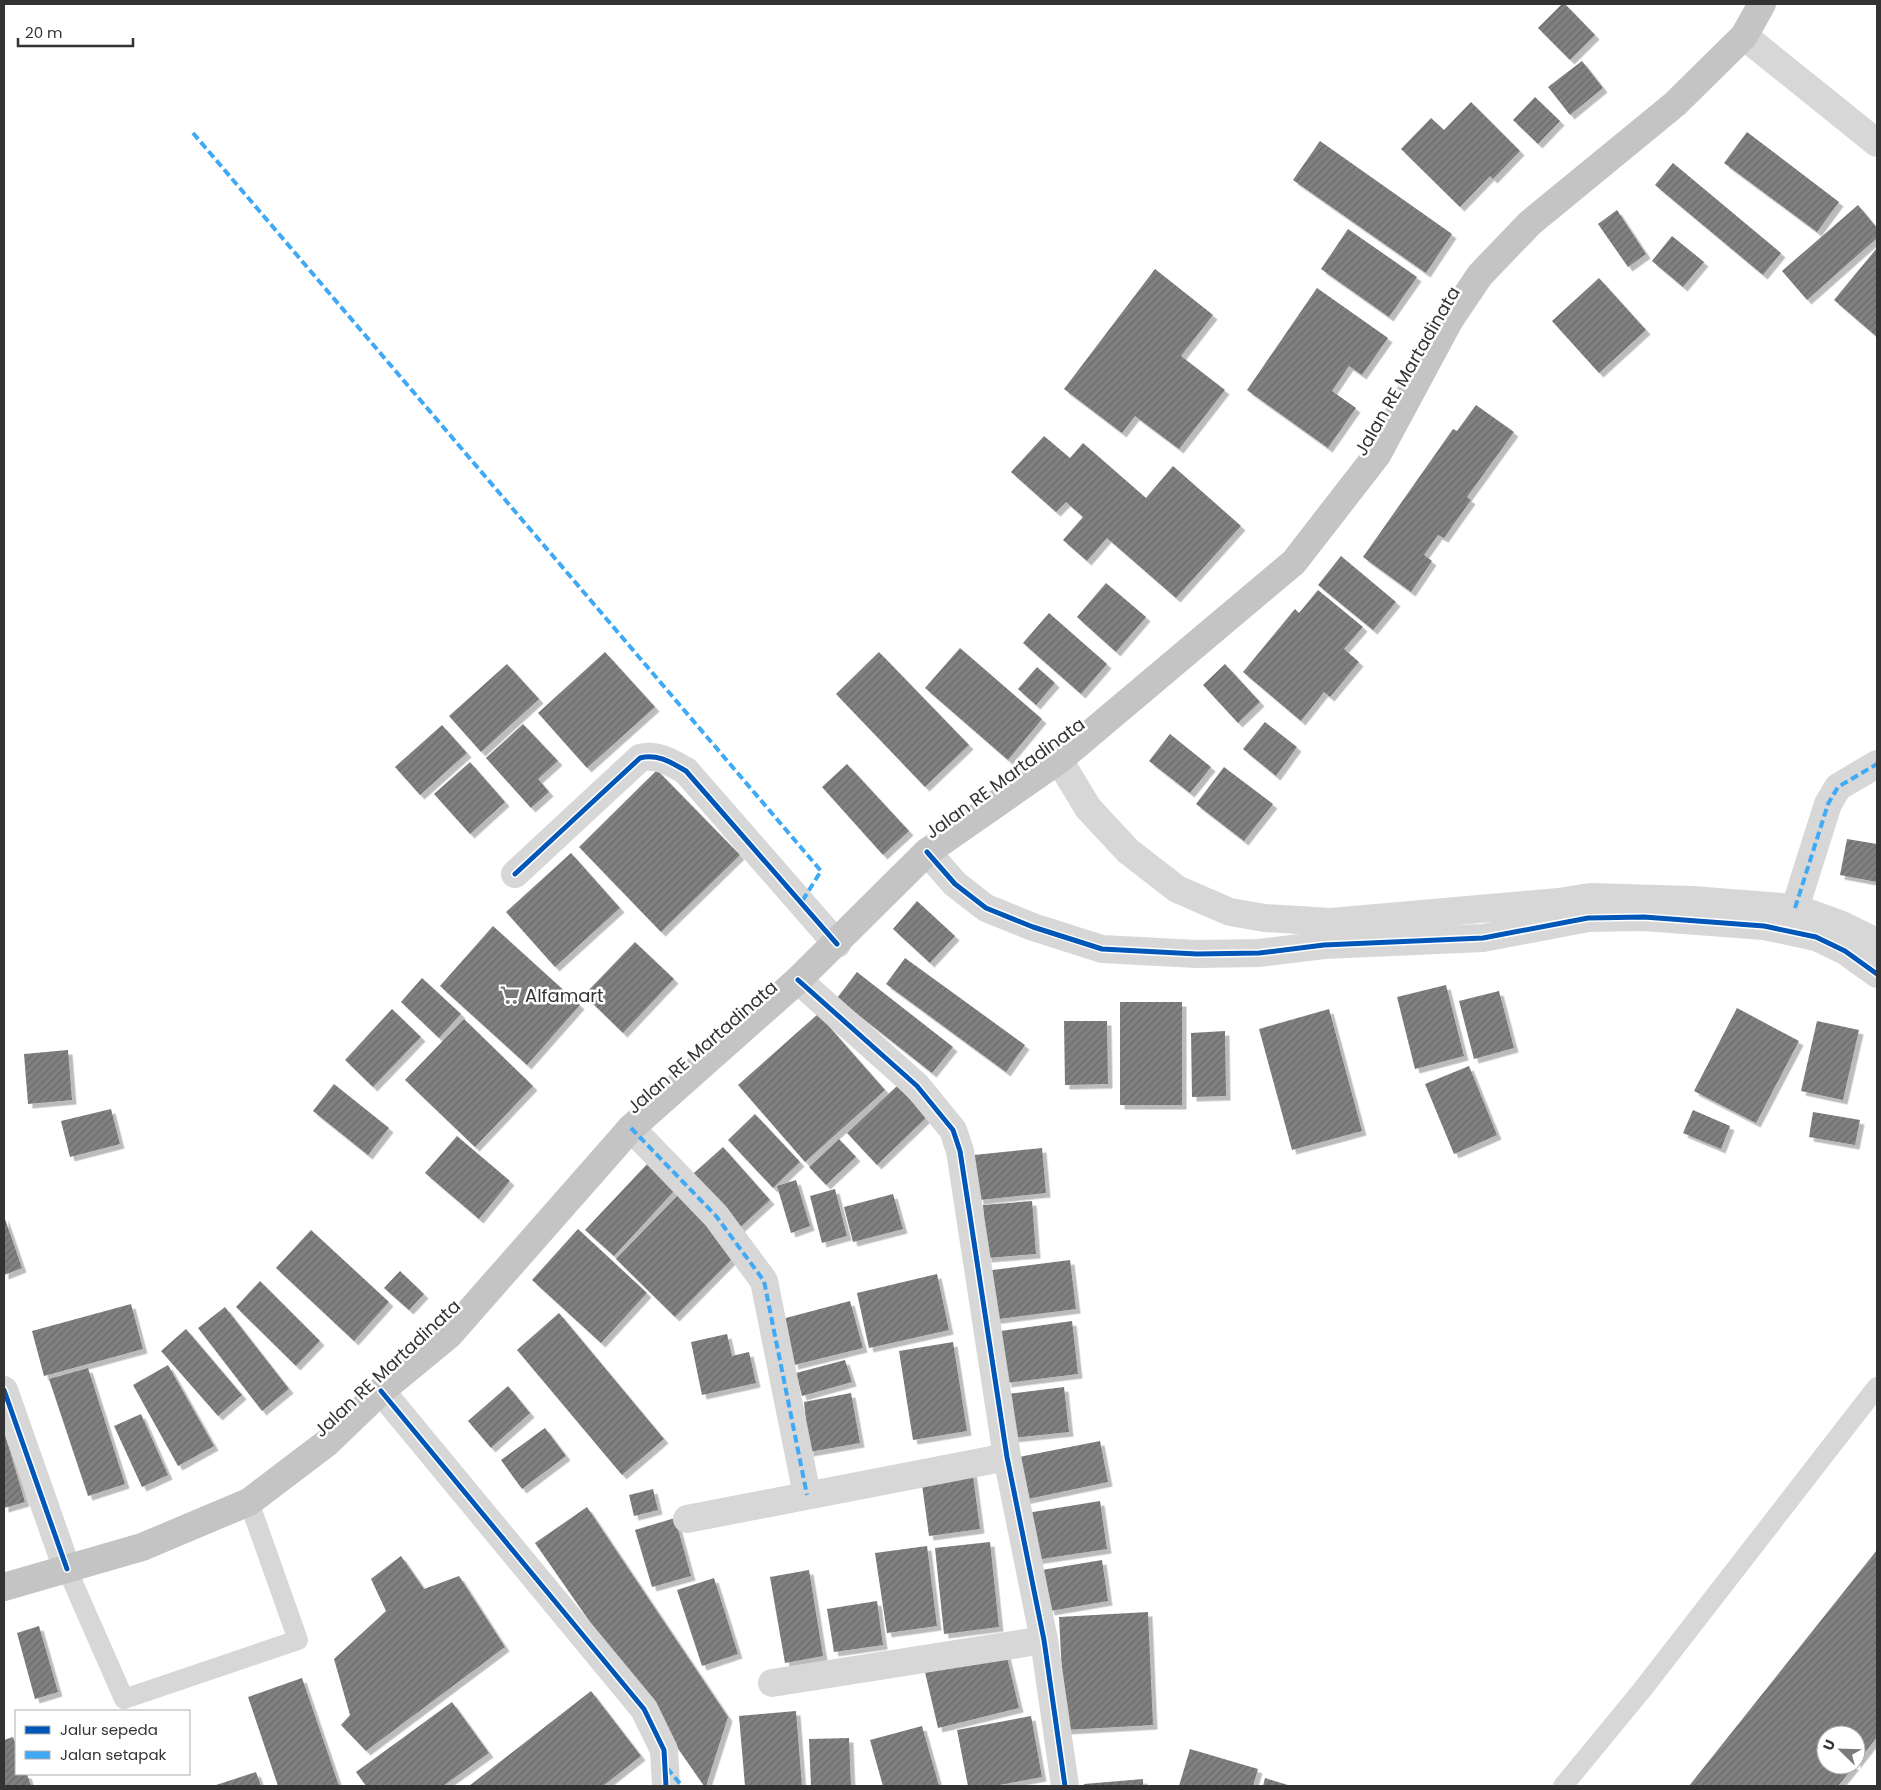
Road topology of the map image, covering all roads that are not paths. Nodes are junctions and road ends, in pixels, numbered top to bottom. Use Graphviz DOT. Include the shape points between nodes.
graph roads {
  1 [pos="1762,4"];
  2 [pos="1744,36"];
  3 [pos="1877,144"];
  4 [pos="1059,760"];
  5 [pos="1877,764"];
  6 [pos="927,852"];
  7 [pos="515,874"];
  8 [pos="1589,907"];
  9 [pos="1795,908"];
  10 [pos="1265,918"];
  11 [pos="1877,942"];
  12 [pos="837,944"];
  13 [pos="1259,953"];
  14 [pos="1877,974"];
  15 [pos="798,980"];
  16 [pos="631,1128"];
  17 [pos="1877,1387"];
  18 [pos="4,1390"];
  19 [pos="381,1391"];
  20 [pos="1007,1457"];
  21 [pos="807,1496"];
  22 [pos="249,1502"];
  23 [pos="687,1519"];
  24 [pos="67,1569"];
  25 [pos="4,1587"];
  26 [pos="1044,1640"];
  27 [pos="772,1683"];
  28 [pos="672,1780"];
  29 [pos="1065,1786"];
  30 [pos="1563,1786"];
  1 -- 2 [label="highway, Jalan RE Martadinata"];
  2 -- 3 [label="street"];
  2 -- 4 [label="highway, Jalan RE Martadinata" via="1675,104 1530,224 1480,276 1449,321 1377,455 1294,562"];
  4 -- 6 [label="highway, Jalan RE Martadinata"];
  4 -- 10 [label="street" via="1088,808 1128,851 1177,889 1230,912"];
  5 -- 9 [label="street" via="1838,787 1828,804"];
  6 -- 12 [label="highway, Jalan RE Martadinata"];
  6 -- 13 [label="street" via="955,884 986,908 1102,949 1197,954"];
  7 -- 12 [label="street" via="640,758 649,755 686,771"];
  8 -- 9 [label="street" via="1692,900"];
  8 -- 10 [label="street" via="1559,902 1331,922"];
  8 -- 13 [label="street" via="1482,938 1324,945"];
  8 -- 14 [label="street" via="1644,917 1764,926 1816,937 1845,951"];
  9 -- 11 [label="street"];
  10 -- 13 [label="street"];
  12 -- 15 [label="highway, Jalan RE Martadinata"];
  15 -- 16 [label="highway, Jalan RE Martadinata"];
  15 -- 20 [label="street" via="917,1086 953,1130 960,1151"];
  16 -- 19 [label="highway, Jalan RE Martadinata" via="448,1335"];
  16 -- 21 [label="street" via="716,1216 764,1281"];
  17 -- 30 [label="lane" via="1642,1690"];
  18 -- 24 [label="street"];
  19 -- 22 [label="highway, Jalan RE Martadinata" via="328,1442"];
  19 -- 28 [label="street" via="644,1709 664,1750"];
  20 -- 21 [label="street"];
  20 -- 26 [label="street"];
  21 -- 23 [label="street"];
  22 -- 24 [label="highway, Jalan RE Martadinata" via="142,1547"];
  22 -- 24 [label="lane" via="298,1640 124,1700"];
  24 -- 25 [label="highway, Jalan RE Martadinata"];
  26 -- 27 [label="street"];
  26 -- 29 [label="street"];
}
